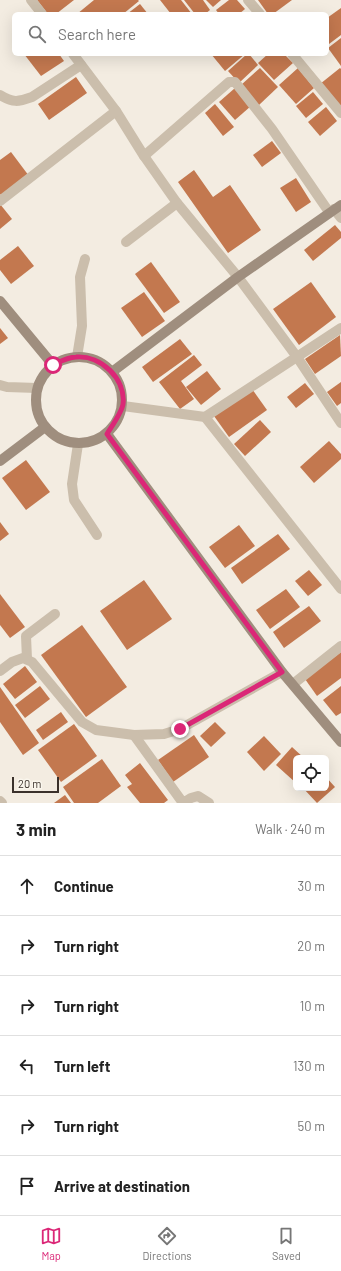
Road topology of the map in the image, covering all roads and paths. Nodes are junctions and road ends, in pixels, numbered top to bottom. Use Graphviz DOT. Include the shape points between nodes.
graph roads {
  1 [pos="32,0"];
  2 [pos="248,0"];
  3 [pos="41,12"];
  4 [pos="258,12"];
  5 [pos="74,56"];
  6 [pos="294,56"];
  7 [pos="81,65"];
  8 [pos="0,95"];
  9 [pos="116,111"];
  10 [pos="341,113"];
  11 [pos="144,156"];
  12 [pos="0,201"];
  13 [pos="177,203"];
  14 [pos="335,209"];
  15 [pos="341,218"];
  16 [pos="126,242"];
  17 [pos="86,259"];
  18 [pos="238,277"];
  19 [pos="0,301"];
  20 [pos="341,328"];
  21 [pos="77,357"];
  22 [pos="297,357"];
  23 [pos="53,365"];
  24 [pos="112,372"];
  25 [pos="0,385"];
  26 [pos="37,388"];
  27 [pos="123,406"];
  28 [pos="205,416"];
  29 [pos="341,424"];
  30 [pos="45,428"];
  31 [pos="107,434"];
  32 [pos="78,444"];
  33 [pos="0,461"];
  34 [pos="97,535"];
  35 [pos="340,585"];
  36 [pos="55,614"];
  37 [pos="341,646"];
  38 [pos="27,660"];
  39 [pos="0,671"];
  40 [pos="282,672"];
  41 [pos="293,684"];
  42 [pos="134,735"];
  43 [pos="341,742"];
  44 [pos="182,803"];
  45 [pos="209,803"];
  1 -- 3 [label="street"];
  2 -- 4 [label="street"];
  5 -- 7 [label="street"];
  6 -- 10 [label="street"];
  7 -- 8 [label="street" via="32,97 16,102"];
  7 -- 9 [label="street"];
  9 -- 11 [label="street"];
  9 -- 12 [label="street"];
  11 -- 13 [label="street"];
  11 -- 14 [label="street" via="229,82 235,82"];
  13 -- 16 [label="street"];
  13 -- 18 [label="street"];
  14 -- 15 [label="street"];
  14 -- 18 [label="street"];
  17 -- 21 [label="street" via="80,277 82,326"];
  18 -- 22 [label="street"];
  18 -- 24 [label="street"];
  19 -- 23 [label="street"];
  20 -- 22 [label="street"];
  21 -- 23 [label="street"];
  21 -- 24 [label="street" via="90,358 102,363"];
  22 -- 28 [label="street"];
  22 -- 29 [label="street"];
  23 -- 26 [label="street" via="43,375"];
  24 -- 27 [label="street" via="120,383"];
  25 -- 26 [label="street"];
  26 -- 30 [label="street" via="38,415"];
  27 -- 28 [label="street"];
  27 -- 31 [label="street"];
  28 -- 35 [label="street"];
  30 -- 32 [label="street" via="55,437"];
  30 -- 33 [label="street"];
  31 -- 32 [label="street" via="96,441"];
  31 -- 40 [label="street"];
  32 -- 34 [label="street" via="72,484 74,500"];
  36 -- 38 [label="street" via="26,636"];
  37 -- 41 [label="street"];
  38 -- 39 [label="street" via="22,658 12,662"];
  38 -- 42 [label="street" via="37,666 82,722 96,730"];
  40 -- 41 [label="street"];
  40 -- 42 [label="street" via="180,729 164,734"];
  41 -- 43 [label="street"];
  42 -- 44 [label="street"];
  44 -- 45 [label="street" via="198,796"];
}
